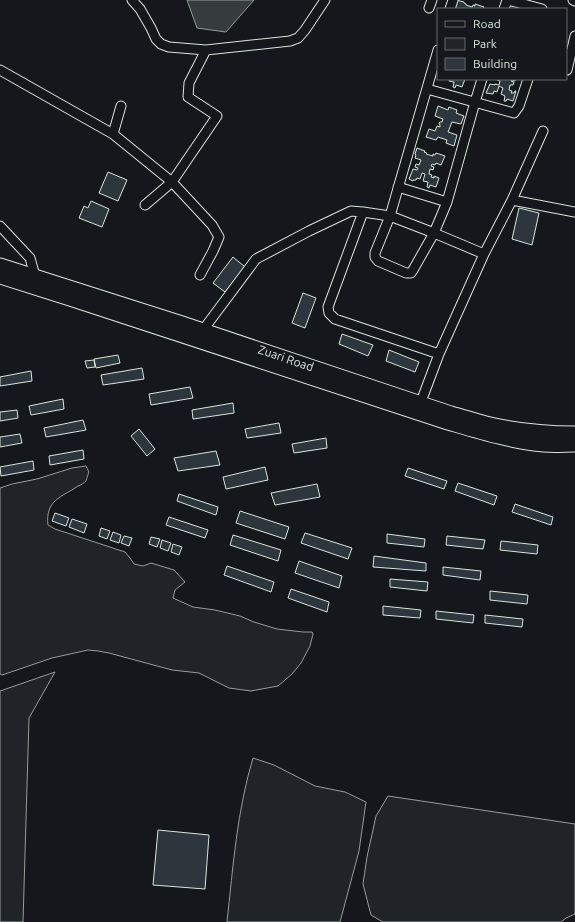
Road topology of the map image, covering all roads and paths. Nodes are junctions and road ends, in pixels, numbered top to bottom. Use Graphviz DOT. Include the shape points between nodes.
graph roads {
  1 [pos="132,0"];
  2 [pos="325,0"];
  3 [pos="508,0"];
  4 [pos="538,8"];
  5 [pos="575,36"];
  6 [pos="206,50"];
  7 [pos="437,53"];
  8 [pos="0,70"];
  9 [pos="567,70"];
  10 [pos="482,80"];
  11 [pos="528,80"];
  12 [pos="426,89"];
  13 [pos="475,102"];
  14 [pos="121,106"];
  15 [pos="543,131"];
  16 [pos="114,134"];
  17 [pos="172,182"];
  18 [pos="398,187"];
  19 [pos="512,200"];
  20 [pos="447,202"];
  21 [pos="145,205"];
  22 [pos="364,212"];
  23 [pos="575,212"];
  24 [pos="390,216"];
  25 [pos="0,226"];
  26 [pos="434,233"];
  27 [pos="484,254"];
  28 [pos="0,258"];
  29 [pos="0,265"];
  30 [pos="200,275"];
  31 [pos="35,276"];
  32 [pos="7,278"];
  33 [pos="203,330"];
  34 [pos="439,354"];
  35 [pos="418,408"];
  36 [pos="575,433"];
  37 [pos="575,445"];
  1 -- 6 [label="street" via="161,44"];
  2 -- 6 [label="street" via="298,38"];
  3 -- 4 [label="street"];
  5 -- 9 [label="street"];
  6 -- 17 [label="street" via="189,83 188,97 216,116"];
  7 -- 12 [label="street"];
  8 -- 16 [label="street"];
  10 -- 13 [label="street"];
  11 -- 13 [label="street" via="514,113"];
  12 -- 13 [label="street"];
  12 -- 18 [label="street"];
  13 -- 20 [label="street"];
  14 -- 16 [label="street"];
  15 -- 19 [label="street"];
  16 -- 17 [label="street"];
  17 -- 21 [label="street"];
  17 -- 30 [label="street" via="212,225 219,237"];
  18 -- 20 [label="street"];
  18 -- 24 [label="street"];
  19 -- 23 [label="street"];
  19 -- 27 [label="street"];
  20 -- 26 [label="street"];
  22 -- 24 [label="street"];
  22 -- 33 [label="street" via="351,212 256,259"];
  22 -- 34 [label="street" via="328,307 329,314 335,319"];
  24 -- 26 [label="street"];
  24 -- 26 [label="street" via="375,257 378,261 406,273 413,270"];
  25 -- 31 [label="street" via="30,258"];
  26 -- 27 [label="street"];
  27 -- 34 [label="street"];
  28 -- 32 [label="highway"];
  29 -- 32 [label="highway, Zuari Road"];
  31 -- 32 [label="highway, Zuari Road"];
  31 -- 33 [label="highway, Zuari Road"];
  32 -- 35 [label="highway, Zuari Road"];
  33 -- 35 [label="highway, Zuari Road"];
  34 -- 35 [label="street"];
  35 -- 36 [label="highway, Zuari Road" via="451,413 521,430"];
  35 -- 37 [label="highway, Zuari Road" via="487,435 544,445"];
}
